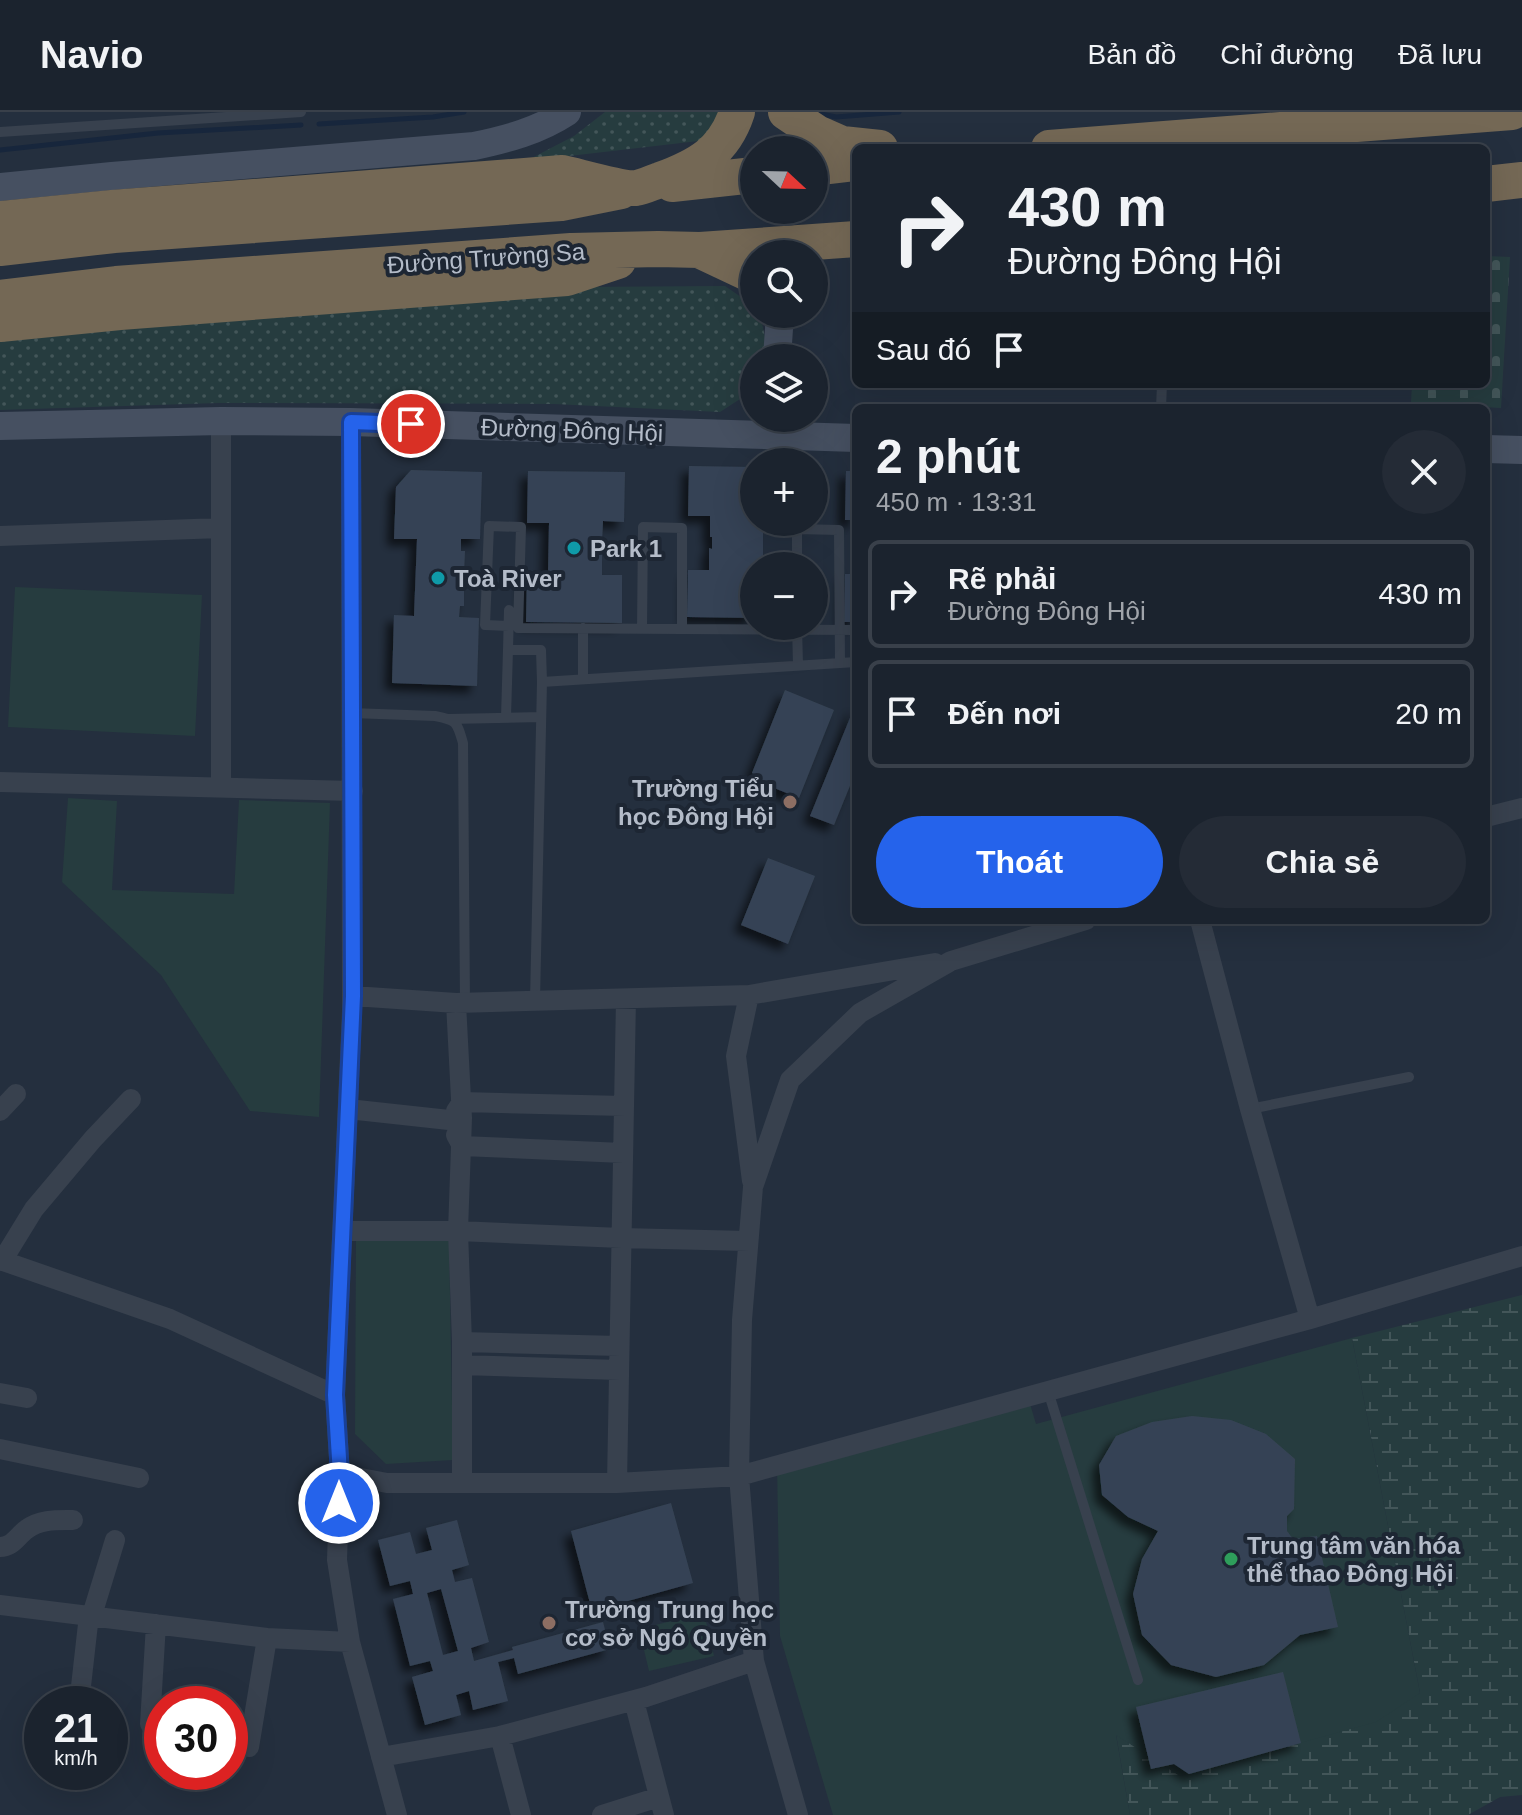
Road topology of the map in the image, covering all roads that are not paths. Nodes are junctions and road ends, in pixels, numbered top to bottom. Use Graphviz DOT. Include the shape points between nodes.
graph roads {
  1 [pos="301,112"];
  2 [pos="567,112"];
  3 [pos="737,112"];
  4 [pos="786,112"];
  5 [pos="1512,112"];
  6 [pos="0,132"];
  7 [pos="1100,144"];
  8 [pos="852,145"];
  9 [pos="852,163"];
  10 [pos="828,166"];
  11 [pos="740,177"];
  12 [pos="1522,180"];
  13 [pos="1490,184"];
  14 [pos="0,187"];
  15 [pos="634,189"];
  16 [pos="0,219"];
  17 [pos="113,221"];
  18 [pos="850,240"];
  19 [pos="0,248"];
  20 [pos="700,250"];
  21 [pos="828,253"];
  22 [pos="740,269"];
  23 [pos="0,298"];
  24 [pos="118,298"];
  25 [pos="0,324"];
  26 [pos="221,421"];
  27 [pos="351,422"];
  28 [pos="0,426"];
  29 [pos="740,427"];
  30 [pos="811,432"];
  31 [pos="852,437"];
  32 [pos="1490,449"];
  33 [pos="1522,450"];
  34 [pos="221,528"];
  35 [pos="0,536"];
  36 [pos="797,552"];
  37 [pos="509,610"];
  38 [pos="509,626"];
  39 [pos="583,628"];
  40 [pos="740,628"];
  41 [pos="642,629"];
  42 [pos="682,629"];
  43 [pos="828,629"];
  44 [pos="839,630"];
  45 [pos="852,630"];
  46 [pos="797,640"];
  47 [pos="508,650"];
  48 [pos="852,662"];
  49 [pos="840,663"];
  50 [pos="798,665"];
  51 [pos="583,679"];
  52 [pos="542,682"];
  53 [pos="351,713"];
  54 [pos="506,717"];
  55 [pos="541,717"];
  56 [pos="449,719"];
  57 [pos="0,782"];
  58 [pos="221,787"];
  59 [pos="353,791"];
  60 [pos="1522,808"];
  61 [pos="1490,816"];
  62 [pos="1073,924"];
  63 [pos="1201,924"];
  64 [pos="951,961"];
  65 [pos="749,995"];
  66 [pos="353,996"];
  67 [pos="626,999"];
  68 [pos="535,1002"];
  69 [pos="461,1003"];
  70 [pos="1409,1077"];
  71 [pos="16,1094"];
  72 [pos="131,1099"];
  73 [pos="462,1102"];
  74 [pos="624,1106"];
  75 [pos="348,1109"];
  76 [pos="1250,1109"];
  77 [pos="0,1111"];
  78 [pos="449,1120"];
  79 [pos="462,1146"];
  80 [pos="623,1153"];
  81 [pos="753,1187"];
  82 [pos="342,1231"];
  83 [pos="458,1231"];
  84 [pos="621,1238"];
  85 [pos="748,1241"];
  86 [pos="1522,1256"];
  87 [pos="1,1261"];
  88 [pos="1310,1319"];
  89 [pos="462,1342"];
  90 [pos="619,1346"];
  91 [pos="462,1365"];
  92 [pos="619,1370"];
  93 [pos="1048,1391"];
  94 [pos="0,1393"];
  95 [pos="335,1395"];
  96 [pos="27,1398"];
  97 [pos="0,1449"];
  98 [pos="340,1474"];
  99 [pos="739,1476"];
  100 [pos="139,1478"];
  101 [pos="462,1483"];
  102 [pos="617,1483"];
  103 [pos="73,1520"];
  104 [pos="115,1540"];
  105 [pos="0,1547"];
  106 [pos="0,1605"];
  107 [pos="91,1615"];
  108 [pos="156,1624"];
  109 [pos="267,1638"];
  110 [pos="350,1642"];
  111 [pos="754,1661"];
  112 [pos="1138,1680"];
  113 [pos="81,1686"];
  114 [pos="152,1686"];
  115 [pos="634,1701"];
  116 [pos="500,1736"];
  117 [pos="249,1747"];
  118 [pos="381,1757"];
  119 [pos="662,1806"];
  120 [pos="397,1815"];
  121 [pos="521,1815"];
  122 [pos="602,1815"];
  123 [pos="798,1815"];
  1 -- 6 [label="lane"];
  2 -- 14 [label="street" via="518,136 474,146"];
  3 -- 15 [label="highway" via="731,129 706,159"];
  4 -- 8 [label="highway" via="817,133"];
  5 -- 7 [label="highway"];
  9 -- 10 [label="highway"];
  11 -- 15 [label="highway, Đường Trường Sa"];
  12 -- 13 [label="highway"];
  15 -- 17 [label="highway, Đường Trường Sa" via="561,203"];
  16 -- 17 [label="highway"];
  17 -- 19 [label="highway"];
  18 -- 20 [label="highway, Đường Trường Sa"];
  18 -- 21 [label="highway"];
  20 -- 22 [label="highway"];
  20 -- 24 [label="highway, Đường Trường Sa" via="571,251"];
  23 -- 24 [label="highway"];
  24 -- 25 [label="highway"];
  26 -- 27 [label="street, Đường Đông Hội"];
  26 -- 28 [label="street, Đường Đông Hội"];
  26 -- 34 [label="street"];
  27 -- 29 [label="street, Đường Đông Hội"];
  27 -- 53 [label="street"];
  30 -- 31 [label="street, Đường Đông Hội"];
  32 -- 33 [label="street"];
  34 -- 35 [label="street"];
  34 -- 58 [label="street"];
  36 -- 44 [label="lane" via="797,529 839,530"];
  37 -- 38 [label="lane"];
  38 -- 39 [label="lane" via="485,625 489,526 521,527 518,628"];
  38 -- 47 [label="lane"];
  39 -- 41 [label="lane"];
  39 -- 51 [label="lane"];
  40 -- 42 [label="lane"];
  41 -- 42 [label="lane"];
  41 -- 42 [label="lane" via="643,527 682,528"];
  43 -- 44 [label="lane"];
  44 -- 45 [label="lane"];
  44 -- 49 [label="lane"];
  46 -- 50 [label="lane"];
  47 -- 52 [label="lane" via="541,650"];
  47 -- 54 [label="lane"];
  48 -- 49 [label="lane"];
  49 -- 50 [label="lane"];
  50 -- 51 [label="lane"];
  51 -- 52 [label="lane"];
  52 -- 55 [label="lane"];
  53 -- 56 [label="lane"];
  53 -- 59 [label="street"];
  54 -- 55 [label="lane"];
  54 -- 56 [label="lane"];
  55 -- 68 [label="lane"];
  56 -- 69 [label="lane" via="458,725 463,743"];
  57 -- 58 [label="street"];
  58 -- 59 [label="street"];
  59 -- 66 [label="street"];
  60 -- 61 [label="street"];
  62 -- 64 [label="street"];
  63 -- 76 [label="street"];
  64 -- 65 [label="street"];
  64 -- 81 [label="street" via="860,1013 790,1080"];
  65 -- 67 [label="street"];
  65 -- 81 [label="street" via="736,1056"];
  66 -- 69 [label="street"];
  66 -- 75 [label="street"];
  67 -- 68 [label="street"];
  67 -- 74 [label="street"];
  68 -- 69 [label="street"];
  69 -- 73 [label="street"];
  70 -- 76 [label="lane"];
  71 -- 77 [label="street"];
  72 -- 87 [label="street" via="34,1209"];
  73 -- 74 [label="street"];
  73 -- 78 [label="street"];
  73 -- 79 [label="street"];
  74 -- 80 [label="street"];
  75 -- 78 [label="street"];
  75 -- 82 [label="street"];
  76 -- 88 [label="street"];
  78 -- 79 [label="street"];
  79 -- 80 [label="street"];
  79 -- 83 [label="street"];
  80 -- 84 [label="street"];
  81 -- 85 [label="street"];
  82 -- 83 [label="street"];
  82 -- 95 [label="street"];
  83 -- 84 [label="street"];
  83 -- 89 [label="street"];
  84 -- 85 [label="street"];
  84 -- 90 [label="street"];
  85 -- 99 [label="street"];
  86 -- 88 [label="street"];
  87 -- 95 [label="street" via="170,1319"];
  88 -- 93 [label="street"];
  89 -- 90 [label="street"];
  89 -- 91 [label="street"];
  90 -- 92 [label="street"];
  91 -- 92 [label="street"];
  91 -- 101 [label="street"];
  92 -- 102 [label="street"];
  93 -- 99 [label="street"];
  93 -- 112 [label="lane"];
  94 -- 96 [label="street"];
  95 -- 98 [label="street"];
  97 -- 100 [label="street"];
  98 -- 101 [label="street" via="387,1483"];
  98 -- 110 [label="street" via="337,1560"];
  99 -- 102 [label="street"];
  99 -- 111 [label="street"];
  101 -- 102 [label="street"];
  103 -- 105 [label="street" via="38,1523"];
  104 -- 107 [label="street"];
  106 -- 107 [label="street"];
  107 -- 108 [label="street"];
  107 -- 113 [label="street"];
  108 -- 109 [label="street"];
  108 -- 114 [label="street"];
  109 -- 110 [label="street"];
  109 -- 117 [label="street"];
  110 -- 118 [label="street"];
  111 -- 115 [label="street"];
  111 -- 123 [label="street"];
  115 -- 116 [label="street"];
  115 -- 119 [label="street"];
  116 -- 118 [label="street"];
  116 -- 121 [label="street"];
  118 -- 120 [label="street"];
  119 -- 122 [label="street"];
}
